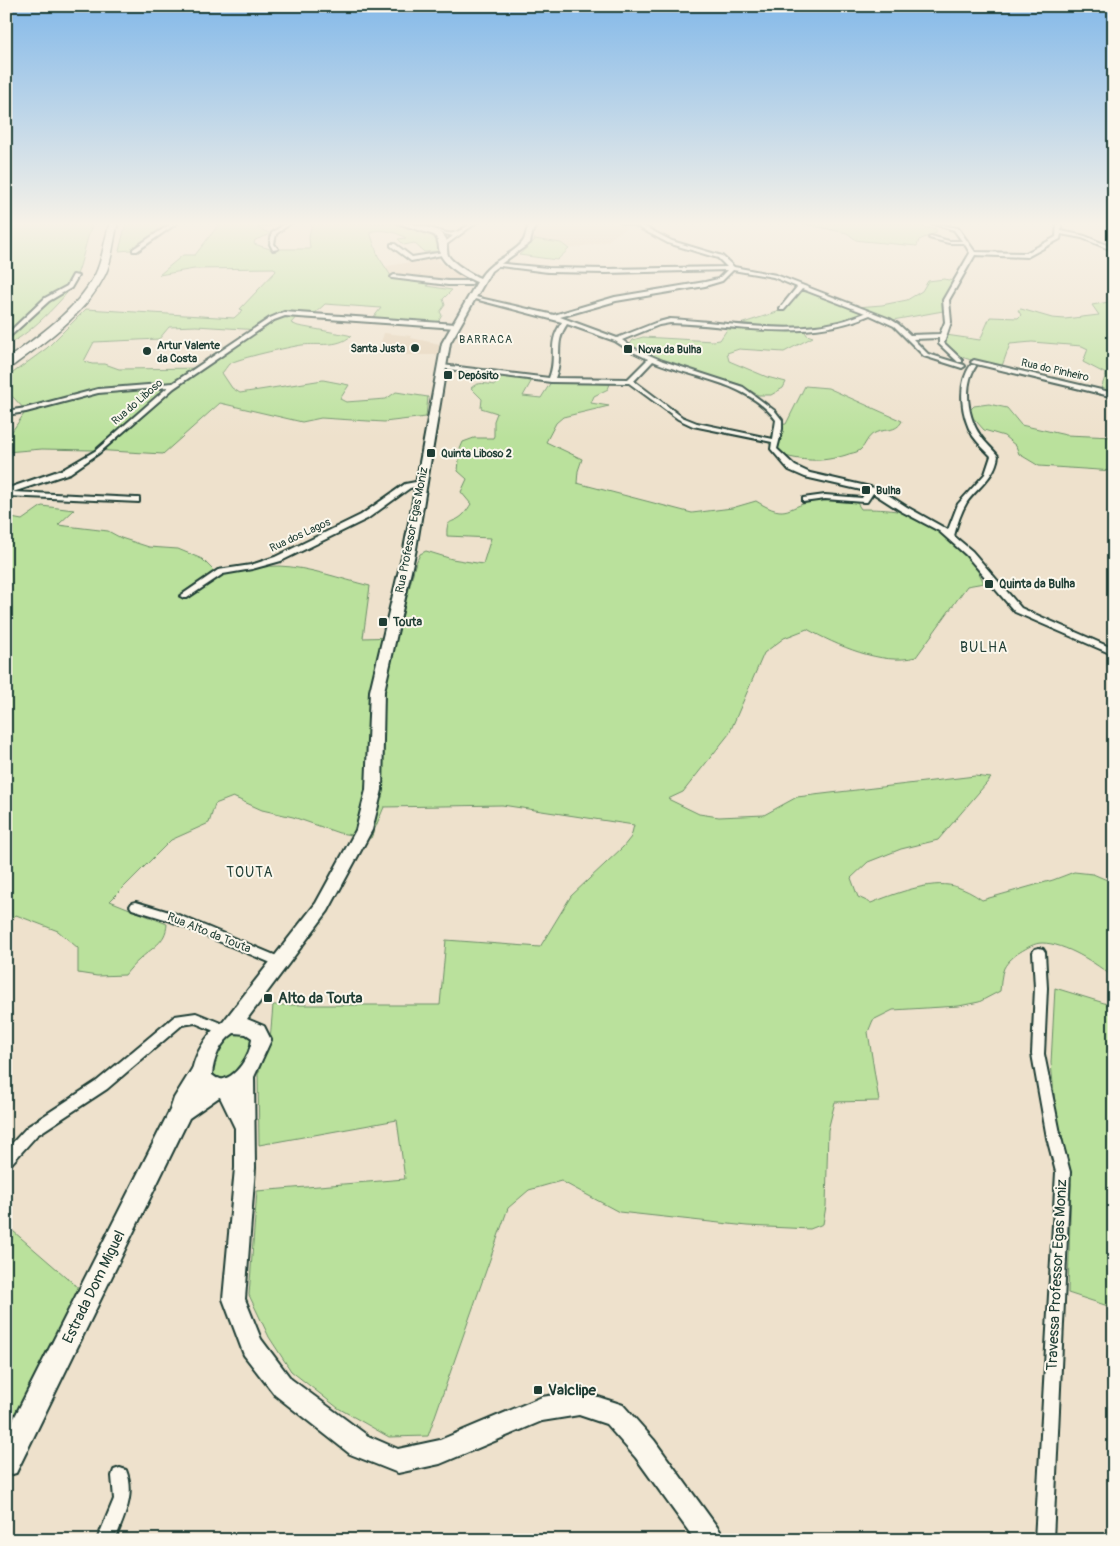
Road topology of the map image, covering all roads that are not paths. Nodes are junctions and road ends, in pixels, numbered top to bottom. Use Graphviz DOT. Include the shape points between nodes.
graph roads {
  1 [pos="56,295"];
  2 [pos="75,295"];
  3 [pos="86,295"];
  4 [pos="470,295"];
  5 [pos="503,295"];
  6 [pos="643,295"];
  7 [pos="793,295"];
  8 [pos="822,295"];
  9 [pos="949,295"];
  10 [pos="782,309"];
  11 [pos="870,313"];
  12 [pos="554,317"];
  13 [pos="565,322"];
  14 [pos="456,326"];
  15 [pos="942,336"];
  16 [pos="908,337"];
  17 [pos="6,338"];
  18 [pos="618,340"];
  19 [pos="6,356"];
  20 [pos="650,359"];
  21 [pos="966,364"];
  22 [pos="6,366"];
  23 [pos="442,367"];
  24 [pos="551,380"];
  25 [pos="630,381"];
  26 [pos="174,385"];
  27 [pos="1114,394"];
  28 [pos="6,413"];
  29 [pos="775,441"];
  30 [pos="422,482"];
  31 [pos="870,490"];
  32 [pos="6,493"];
  33 [pos="136,500"];
  34 [pos="806,500"];
  35 [pos="950,536"];
  36 [pos="184,596"];
  37 [pos="1114,652"];
  38 [pos="136,906"];
  39 [pos="1039,952"];
  40 [pos="280,962"];
  41 [pos="227,1029"];
  42 [pos="253,1029"];
  43 [pos="202,1070"];
  44 [pos="244,1077"];
  45 [pos="221,1088"];
  46 [pos="182,1111"];
  47 [pos="245,1133"];
  48 [pos="6,1160"];
  49 [pos="6,1463"];
  50 [pos="120,1476"];
  51 [pos="106,1540"];
  52 [pos="711,1540"];
  53 [pos="1044,1540"];
  1 -- 17 [label="street" via="46,299"];
  2 -- 19 [label="highway" via="45,327"];
  3 -- 22 [label="highway" via="57,327"];
  4 -- 14 [label="main road, Rua Professor Egas Moniz"];
  5 -- 12 [label="street"];
  6 -- 12 [label="street"];
  7 -- 10 [label="street"];
  8 -- 11 [label="street, Rua do Pinheiro"];
  9 -- 15 [label="street" via="945,307 948,320"];
  11 -- 16 [label="street, Rua do Pinheiro" via="896,325"];
  11 -- 18 [label="street" via="848,324 814,327 752,328 670,320"];
  12 -- 13 [label="street"];
  13 -- 18 [label="street"];
  13 -- 24 [label="street" via="557,330 554,344 557,368"];
  14 -- 23 [label="main road, Rua Professor Egas Moniz" via="446,343"];
  14 -- 26 [label="street, Rua do Liboso" via="284,314 272,318"];
  15 -- 16 [label="street"];
  15 -- 21 [label="street" via="942,345"];
  16 -- 21 [label="street, Rua do Pinheiro" via="926,355"];
  18 -- 20 [label="street"];
  20 -- 25 [label="street"];
  20 -- 29 [label="street" via="741,388 766,406 778,420 780,429"];
  21 -- 27 [label="street, Rua do Pinheiro" via="992,366"];
  21 -- 35 [label="street" via="965,395 970,422 995,456 990,472 964,501"];
  23 -- 24 [label="street"];
  23 -- 30 [label="main road, Rua Professor Egas Moniz"];
  24 -- 25 [label="street"];
  25 -- 29 [label="street" via="694,425"];
  26 -- 28 [label="street" via="98,391"];
  26 -- 32 [label="street, Rua do Liboso" via="97,452 67,470"];
  29 -- 31 [label="street" via="774,449 792,468 823,480"];
  30 -- 36 [label="street, Rua dos Lagos" via="408,486 364,517 278,560 221,572"];
  30 -- 40 [label="main road, Rua Professor Egas Moniz" via="377,692 374,790 364,830 322,907"];
  31 -- 34 [label="street" via="864,500"];
  31 -- 35 [label="street" via="885,495 904,510"];
  32 -- 33 [label="street, Rua do Liboso"];
  35 -- 37 [label="street" via="1018,610"];
  38 -- 40 [label="street, Rua Alto da Touta" via="172,917"];
  39 -- 53 [label="street, Travessa Professor Egas Moniz" via="1038,1054 1063,1172"];
  40 -- 41 [label="main road, Rua Professor Egas Moniz"];
  40 -- 42 [label="main road, Rua Professor Egas Moniz" via="253,1014"];
  41 -- 42 [label="main road" via="238,1025"];
  41 -- 43 [label="main road" via="216,1038"];
  41 -- 48 [label="street" via="196,1018 179,1020 102,1085 32,1131"];
  42 -- 44 [label="main road" via="261,1043"];
  43 -- 45 [label="main road" via="202,1079 207,1084"];
  43 -- 46 [label="main road, Estrada Dom Miguel" via="182,1105"];
  44 -- 45 [label="main road" via="238,1083"];
  44 -- 47 [label="main road"];
  45 -- 46 [label="main road"];
  45 -- 47 [label="main road" via="230,1095"];
  46 -- 49 [label="main road, Estrada Dom Miguel"];
  47 -- 52 [label="main road" via="234,1299 252,1347 283,1387 359,1445 398,1461 440,1452 542,1409 579,1403 614,1414 645,1449"];
  50 -- 51 [label="street" via="122,1499"];
}
